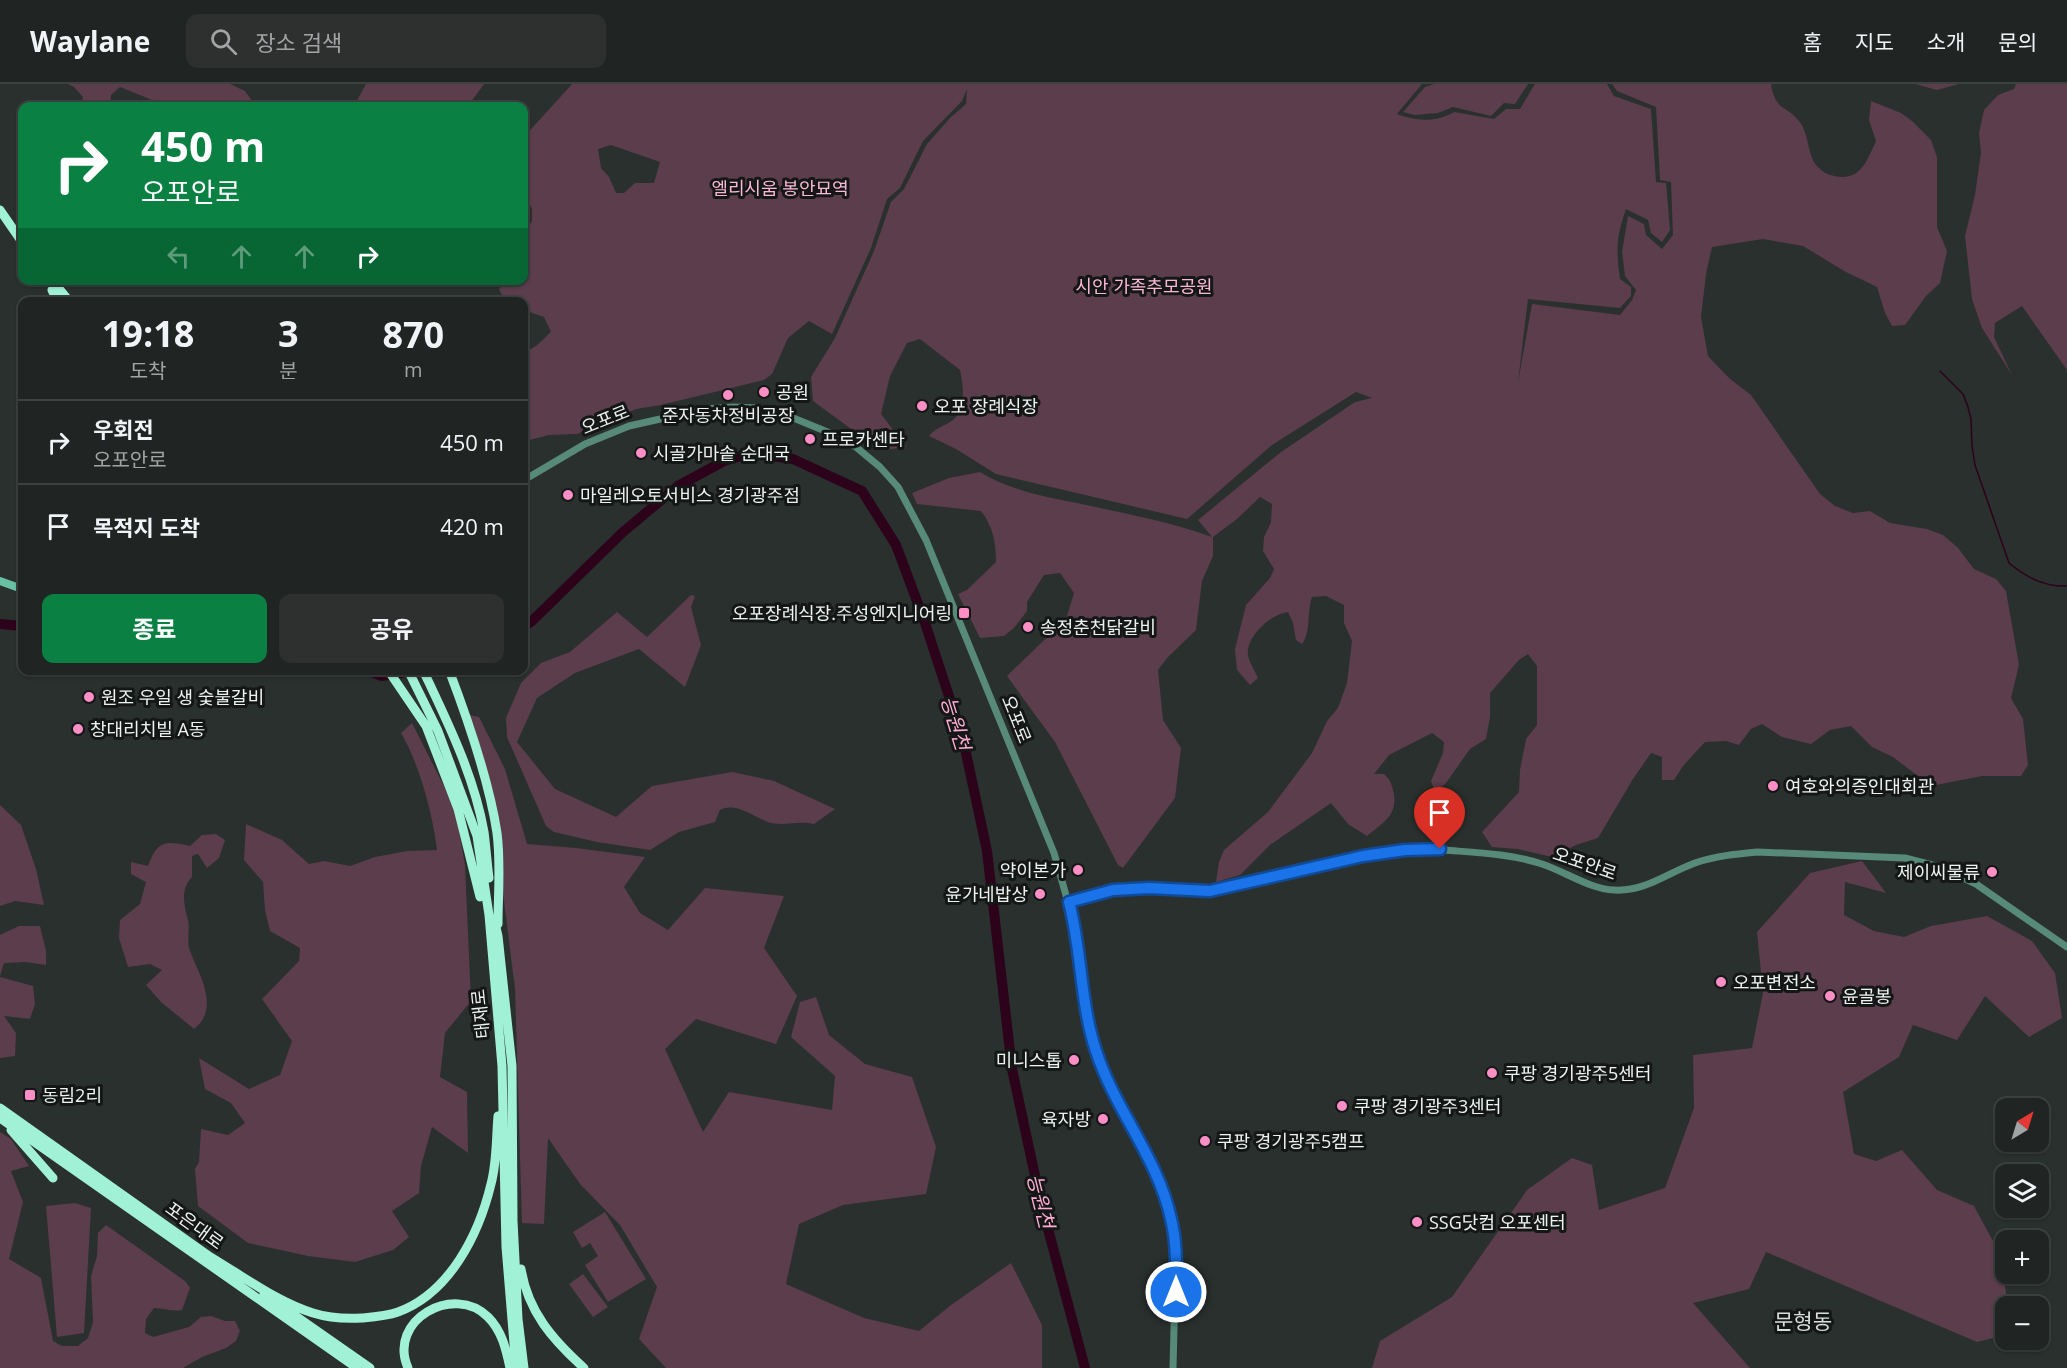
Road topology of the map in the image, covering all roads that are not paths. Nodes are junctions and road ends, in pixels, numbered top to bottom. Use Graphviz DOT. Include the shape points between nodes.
graph roads {
  1 [pos="0,210"];
  2 [pos="0,217"];
  3 [pos="18,236"];
  4 [pos="18,242"];
  5 [pos="54,285"];
  6 [pos="66,297"];
  7 [pos="528,478"];
  8 [pos="1,579"];
  9 [pos="18,587"];
  10 [pos="391,675"];
  11 [pos="410,675"];
  12 [pos="425,675"];
  13 [pos="450,675"];
  14 [pos="1069,902"];
  15 [pos="495,938"];
  16 [pos="2067,947"];
  17 [pos="502,1066"];
  18 [pos="0,1108"];
  19 [pos="0,1119"];
  20 [pos="53,1178"];
  21 [pos="513,1221"];
  22 [pos="209,1256"];
  23 [pos="283,1316"];
  24 [pos="348,1368"];
  25 [pos="357,1368"];
  26 [pos="370,1368"];
  27 [pos="408,1368"];
  28 [pos="510,1368"];
  29 [pos="516,1368"];
  30 [pos="524,1368"];
  31 [pos="584,1368"];
  32 [pos="1173,1368"];
  1 -- 3 [label="highway"];
  2 -- 4 [label="highway"];
  5 -- 6 [label="highway"];
  7 -- 14 [label="street, 오포로" via="585,444 629,426 719,408 759,408 786,415 856,447 898,487 921,531 1054,853"];
  8 -- 9 [label="main road"];
  10 -- 15 [label="highway" via="426,726 458,809"];
  11 -- 15 [label="highway, 태재로" via="438,730 477,836"];
  12 -- 15 [label="highway, 태재로" via="450,727 484,830"];
  13 -- 15 [label="highway" via="468,726 497,835"];
  14 -- 16 [label="street, 오포안로" via="1113,890 1210,891 1405,850 1440,849 1519,859 1613,891 1642,887 1694,863 1739,853 1887,856 1923,862 1960,875"];
  14 -- 32 [label="street, 오포로" via="1096,1051 1151,1163 1171,1218 1176,1248"];
  15 -- 17 [label="highway, 태재로"];
  15 -- 21 [label="highway, 태재로" via="512,1066"];
  17 -- 22 [label="highway" via="492,1182 479,1225 458,1261 416,1303 378,1317 333,1317 294,1305"];
  17 -- 29 [label="highway, 태재로" via="506,1246"];
  18 -- 22 [label="highway, 포은대로"];
  19 -- 20 [label="highway"];
  19 -- 23 [label="highway, 포은대로"];
  21 -- 30 [label="highway"];
  21 -- 31 [label="highway" via="528,1296 551,1336"];
  22 -- 26 [label="highway, 포은대로"];
  23 -- 24 [label="highway"];
  23 -- 25 [label="highway, 포은대로"];
  27 -- 28 [label="highway" via="404,1341 414,1322 446,1304 479,1310 494,1325"];
}
